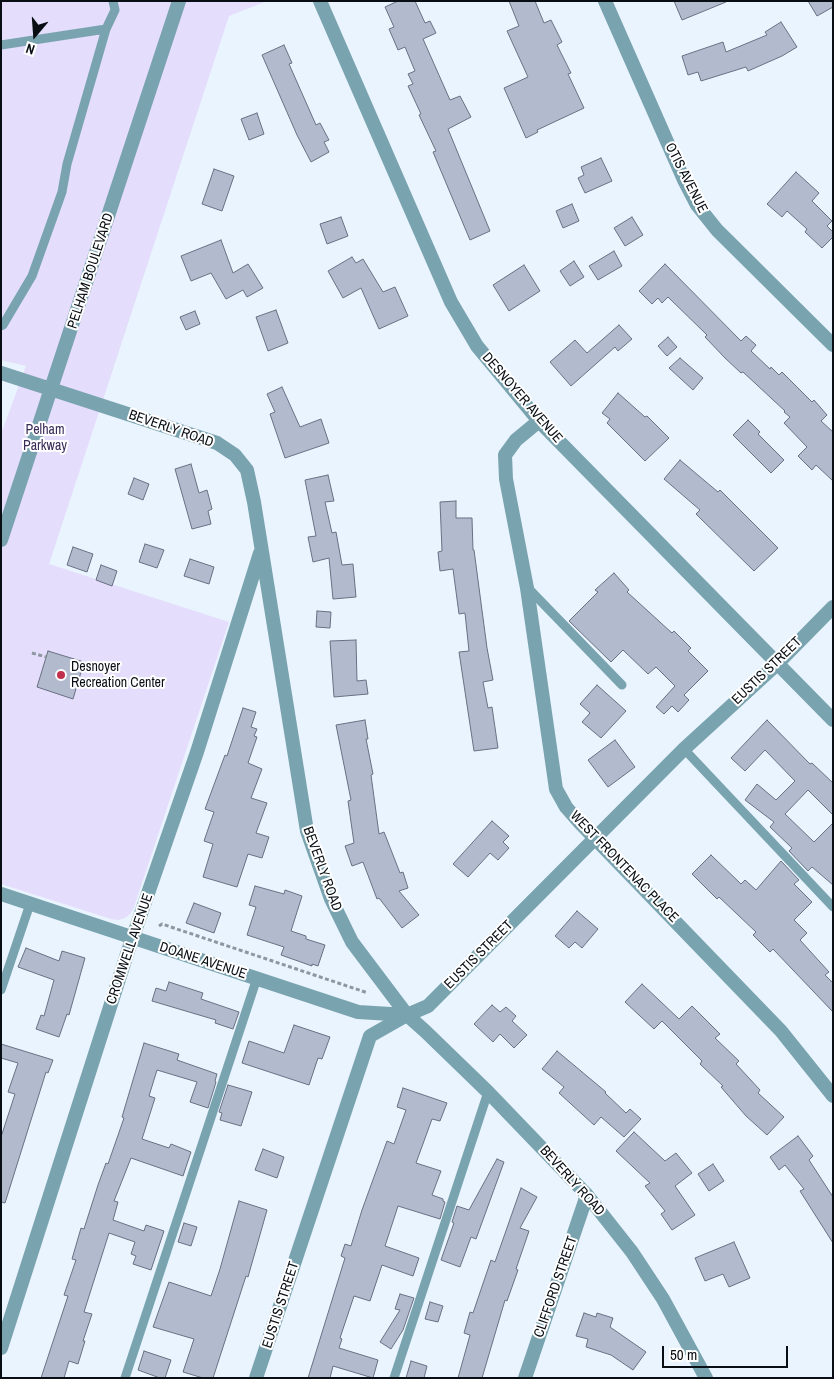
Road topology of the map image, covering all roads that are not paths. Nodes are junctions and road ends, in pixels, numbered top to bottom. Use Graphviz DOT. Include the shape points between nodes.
graph roads {
  1 [pos="113,1"];
  2 [pos="179,1"];
  3 [pos="320,1"];
  4 [pos="605,1"];
  5 [pos="106,29"];
  6 [pos="1,45"];
  7 [pos="1,326"];
  8 [pos="833,345"];
  9 [pos="1,373"];
  10 [pos="52,389"];
  11 [pos="538,421"];
  12 [pos="1,540"];
  13 [pos="261,551"];
  14 [pos="527,588"];
  15 [pos="833,607"];
  16 [pos="777,664"];
  17 [pos="622,684"];
  18 [pos="833,720"];
  19 [pos="684,749"];
  20 [pos="595,838"];
  21 [pos="1,894"];
  22 [pos="30,904"];
  23 [pos="833,907"];
  24 [pos="132,939"];
  25 [pos="257,978"];
  26 [pos="1,990"];
  27 [pos="407,1015"];
  28 [pos="488,1092"];
  29 [pos="833,1096"];
  30 [pos="587,1195"];
  31 [pos="1,1348"];
  32 [pos="126,1378"];
  33 [pos="256,1378"];
  34 [pos="394,1378"];
  35 [pos="526,1378"];
  36 [pos="706,1378"];
  1 -- 5 [label="lane" via="115,10"];
  2 -- 10 [label="street, PELHAM BOULEVARD"];
  3 -- 11 [label="street, DESNOYER AVENUE" via="450,302 477,346"];
  4 -- 8 [label="street, OTIS AVENUE" via="697,205 716,230"];
  5 -- 6 [label="lane"];
  5 -- 7 [label="lane" via="62,192 32,276"];
  9 -- 10 [label="street, BEVERLY ROAD"];
  10 -- 12 [label="street, PELHAM BOULEVARD"];
  10 -- 13 [label="street, BEVERLY ROAD" via="217,443 235,455 247,470"];
  11 -- 14 [label="street, WEST FRONTENAC PLACE" via="505,454 506,479"];
  11 -- 16 [label="street, DESNOYER AVENUE"];
  13 -- 24 [label="street, CROMWELL AVENUE" via="197,752"];
  13 -- 27 [label="street, BEVERLY ROAD" via="307,831 331,899 352,942"];
  14 -- 17 [label="lane"];
  14 -- 20 [label="street, WEST FRONTENAC PLACE" via="556,789 566,807"];
  15 -- 16 [label="street, EUSTIS STREET"];
  16 -- 18 [label="street, DESNOYER AVENUE"];
  16 -- 19 [label="street, EUSTIS STREET"];
  19 -- 20 [label="street, EUSTIS STREET"];
  19 -- 23 [label="lane"];
  20 -- 27 [label="street, EUSTIS STREET" via="428,1006"];
  20 -- 29 [label="street, WEST FRONTENAC PLACE" via="781,1031"];
  21 -- 22 [label="street, DOANE AVENUE"];
  22 -- 24 [label="street, DOANE AVENUE"];
  22 -- 26 [label="lane"];
  24 -- 25 [label="street, DOANE AVENUE"];
  24 -- 31 [label="street, CROMWELL AVENUE"];
  25 -- 27 [label="street, DOANE AVENUE" via="358,1012"];
  25 -- 32 [label="lane"];
  27 -- 28 [label="street, BEVERLY ROAD"];
  27 -- 33 [label="street, EUSTIS STREET" via="370,1036"];
  28 -- 30 [label="street, BEVERLY ROAD"];
  28 -- 34 [label="lane"];
  30 -- 35 [label="street, CLIFFORD STREET"];
  30 -- 36 [label="street, BEVERLY ROAD" via="632,1252"];
}
